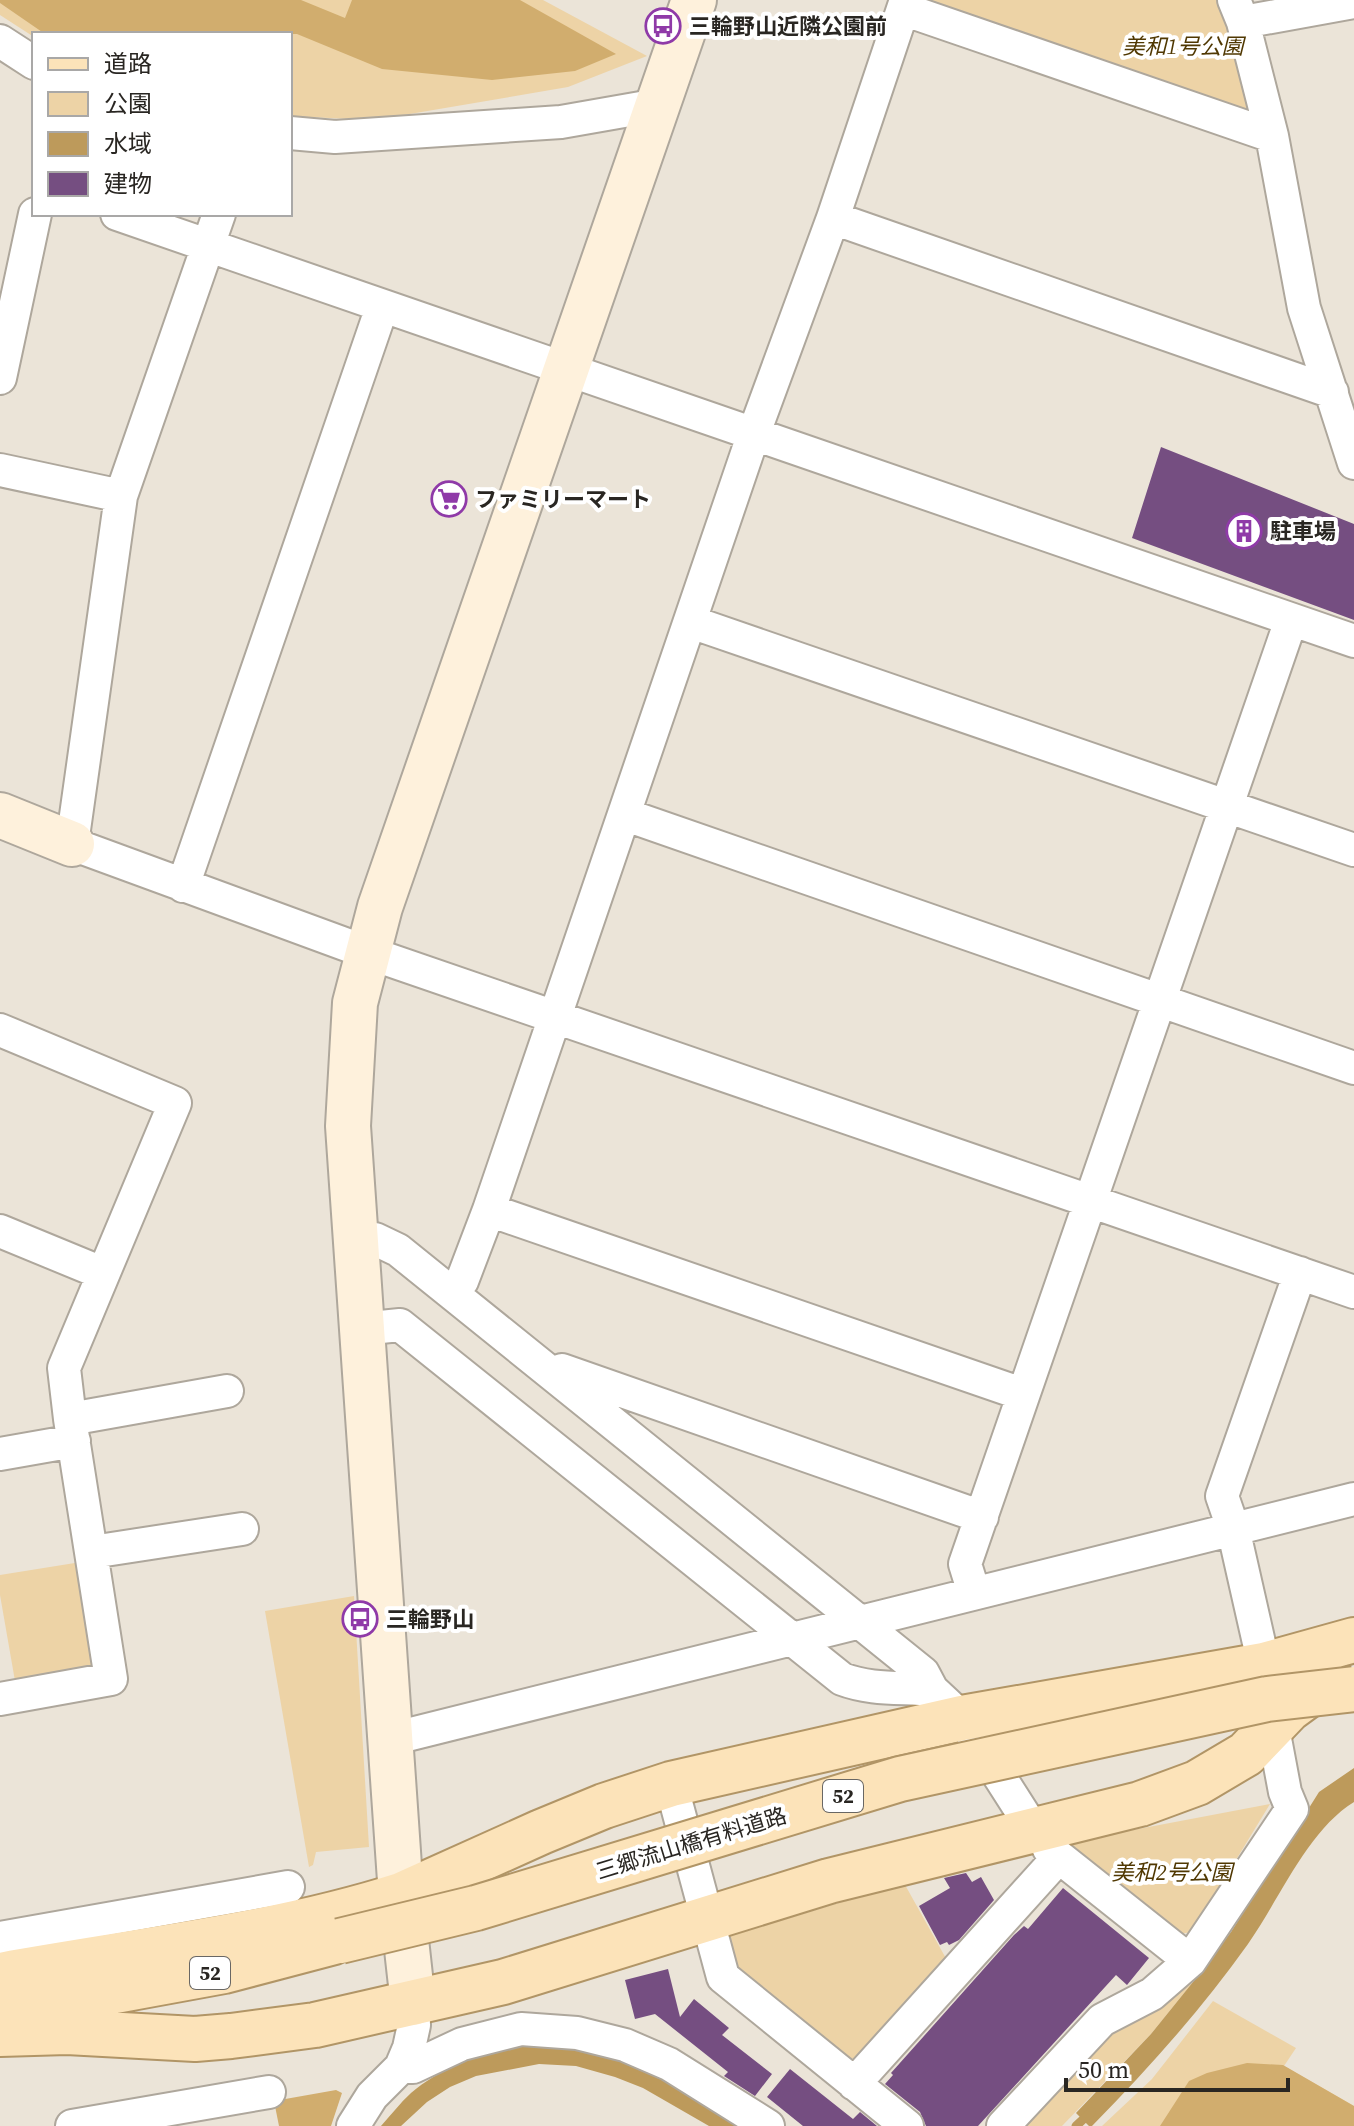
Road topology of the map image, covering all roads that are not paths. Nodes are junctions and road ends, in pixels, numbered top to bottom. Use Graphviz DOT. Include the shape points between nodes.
graph roads {
  1 [pos="694,0"];
  2 [pos="1354,3"];
  3 [pos="904,4"];
  4 [pos="1239,11"];
  5 [pos="0,41"];
  6 [pos="32,62"];
  7 [pos="658,105"];
  8 [pos="292,133"];
  9 [pos="1272,136"];
  10 [pos="35,216"];
  11 [pos="123,216"];
  12 [pos="218,216"];
  13 [pos="833,218"];
  14 [pos="209,245"];
  15 [pos="382,307"];
  16 [pos="566,369"];
  17 [pos="0,378"];
  18 [pos="1332,392"];
  19 [pos="754,433"];
  20 [pos="1354,463"];
  21 [pos="0,470"];
  22 [pos="121,496"];
  23 [pos="1291,620"];
  24 [pos="691,622"];
  25 [pos="1354,641"];
  26 [pos="1227,807"];
  27 [pos="0,815"];
  28 [pos="626,815"];
  29 [pos="72,844"];
  30 [pos="1354,850"];
  31 [pos="183,886"];
  32 [pos="369,953"];
  33 [pos="1161,1002"];
  34 [pos="554,1016"];
  35 [pos="0,1030"];
  36 [pos="1354,1068"];
  37 [pos="1090,1201"];
  38 [pos="489,1210"];
  39 [pos="0,1231"];
  40 [pos="355,1240"];
  41 [pos="102,1273"];
  42 [pos="1300,1273"];
  43 [pos="452,1292"];
  44 [pos="1354,1292"];
  45 [pos="361,1329"];
  46 [pos="542,1363"];
  47 [pos="227,1391"];
  48 [pos="1022,1394"];
  49 [pos="72,1430"];
  50 [pos="0,1454"];
  51 [pos="1354,1499"];
  52 [pos="982,1517"];
  53 [pos="1233,1528"];
  54 [pos="242,1529"];
  55 [pos="92,1552"];
  56 [pos="974,1593"];
  57 [pos="860,1621"];
  58 [pos="789,1638"];
  59 [pos="1354,1640"];
  60 [pos="1264,1665"];
  61 [pos="1354,1670"];
  62 [pos="1354,1689"];
  63 [pos="0,1699"];
  64 [pos="947,1704"];
  65 [pos="1273,1728"];
  66 [pos="391,1739"];
  67 [pos="671,1784"];
  68 [pos="1046,1843"];
  69 [pos="288,1887"];
  70 [pos="401,1895"];
  71 [pos="708,1919"];
  72 [pos="0,1938"];
  73 [pos="1190,1961"];
  74 [pos="0,1975"];
  75 [pos="77,1997"];
  76 [pos="413,2003"];
  77 [pos="0,2004"];
  78 [pos="0,2012"];
  79 [pos="0,2034"];
  80 [pos="401,2067"];
  81 [pos="854,2084"];
  82 [pos="269,2092"];
  83 [pos="203,2115"];
  84 [pos="72,2126"];
  85 [pos="353,2126"];
  86 [pos="768,2126"];
  87 [pos="907,2126"];
  88 [pos="1003,2126"];
  1 -- 7 [label="street"];
  2 -- 4 [label="street"];
  3 -- 9 [label="street"];
  3 -- 13 [label="street"];
  4 -- 9 [label="street"];
  5 -- 6 [label="street"];
  7 -- 8 [label="street" via="561,122 335,137"];
  7 -- 16 [label="street"];
  9 -- 18 [label="street" via="1304,308"];
  10 -- 17 [label="street"];
  11 -- 14 [label="street"];
  12 -- 14 [label="street"];
  13 -- 18 [label="street"];
  13 -- 19 [label="street"];
  14 -- 15 [label="street"];
  14 -- 22 [label="street"];
  15 -- 16 [label="street"];
  15 -- 31 [label="street"];
  16 -- 19 [label="street"];
  16 -- 32 [label="street" via="380,907"];
  18 -- 20 [label="street"];
  19 -- 23 [label="street"];
  19 -- 24 [label="street"];
  21 -- 22 [label="street"];
  22 -- 29 [label="street"];
  23 -- 25 [label="street"];
  23 -- 26 [label="street"];
  24 -- 26 [label="street"];
  24 -- 28 [label="street"];
  26 -- 30 [label="street"];
  26 -- 33 [label="street"];
  27 -- 29 [label="street"];
  28 -- 33 [label="street"];
  28 -- 34 [label="street"];
  29 -- 31 [label="street"];
  31 -- 32 [label="street"];
  32 -- 34 [label="street"];
  32 -- 40 [label="street" via="355,1003 351,1060 348,1126"];
  33 -- 36 [label="street"];
  33 -- 37 [label="street"];
  34 -- 37 [label="street"];
  34 -- 38 [label="street"];
  35 -- 41 [label="street" via="175,1103"];
  37 -- 42 [label="street"];
  37 -- 48 [label="street"];
  38 -- 43 [label="street" via="462,1281"];
  38 -- 48 [label="street"];
  39 -- 41 [label="street"];
  40 -- 43 [label="street" via="375,1239 398,1250"];
  40 -- 45 [label="street"];
  41 -- 49 [label="street" via="64,1368"];
  42 -- 44 [label="street"];
  42 -- 53 [label="street" via="1222,1496"];
  43 -- 46 [label="street"];
  45 -- 58 [label="street" via="400,1325"];
  45 -- 66 [label="street"];
  46 -- 52 [label="street"];
  46 -- 57 [label="street"];
  47 -- 49 [label="street"];
  48 -- 52 [label="street"];
  49 -- 50 [label="street"];
  49 -- 55 [label="street"];
  51 -- 53 [label="street"];
  52 -- 56 [label="street" via="965,1564"];
  53 -- 56 [label="street"];
  53 -- 60 [label="street"];
  54 -- 55 [label="street"];
  55 -- 63 [label="street" via="111,1679"];
  56 -- 57 [label="street"];
  57 -- 58 [label="street"];
  57 -- 64 [label="street" via="923,1673"];
  58 -- 64 [label="street" via="842,1679"];
  58 -- 66 [label="street"];
  59 -- 60 [label="main road"];
  60 -- 64 [label="main road"];
  61 -- 65 [label="main road" via="1321,1685"];
  62 -- 75 [label="main road, 三郷流山橋有料道路 / 52, bridge" via="1252,1702 900,1779 476,1908 224,1971"];
  64 -- 67 [label="main road"];
  64 -- 68 [label="street"];
  65 -- 68 [label="main road" via="1246,1754 1197,1783"];
  65 -- 73 [label="street" via="1292,1809"];
  66 -- 70 [label="street"];
  67 -- 70 [label="main road" via="604,1806"];
  67 -- 71 [label="street"];
  68 -- 71 [label="main road" via="829,1881"];
  68 -- 73 [label="street"];
  68 -- 81 [label="street"];
  69 -- 72 [label="street"];
  70 -- 74 [label="main road" via="284,1924"];
  70 -- 76 [label="street"];
  71 -- 76 [label="main road" via="503,1982"];
  71 -- 81 [label="street" via="723,1977"];
  73 -- 88 [label="street" via="1152,1994 1102,2020"];
  75 -- 77 [label="main road, 三郷流山橋有料道路 / 52"];
  75 -- 78 [label="main road, 三郷流山橋有料道路 / 52"];
  76 -- 79 [label="main road" via="315,2025 195,2039"];
  76 -- 80 [label="street" via="414,2025"];
  80 -- 85 [label="street" via="372,2096"];
  80 -- 86 [label="street" via="521,2029 577,2033 669,2064"];
  81 -- 87 [label="street"];
  82 -- 83 [label="street"];
  83 -- 84 [label="street"];
}
